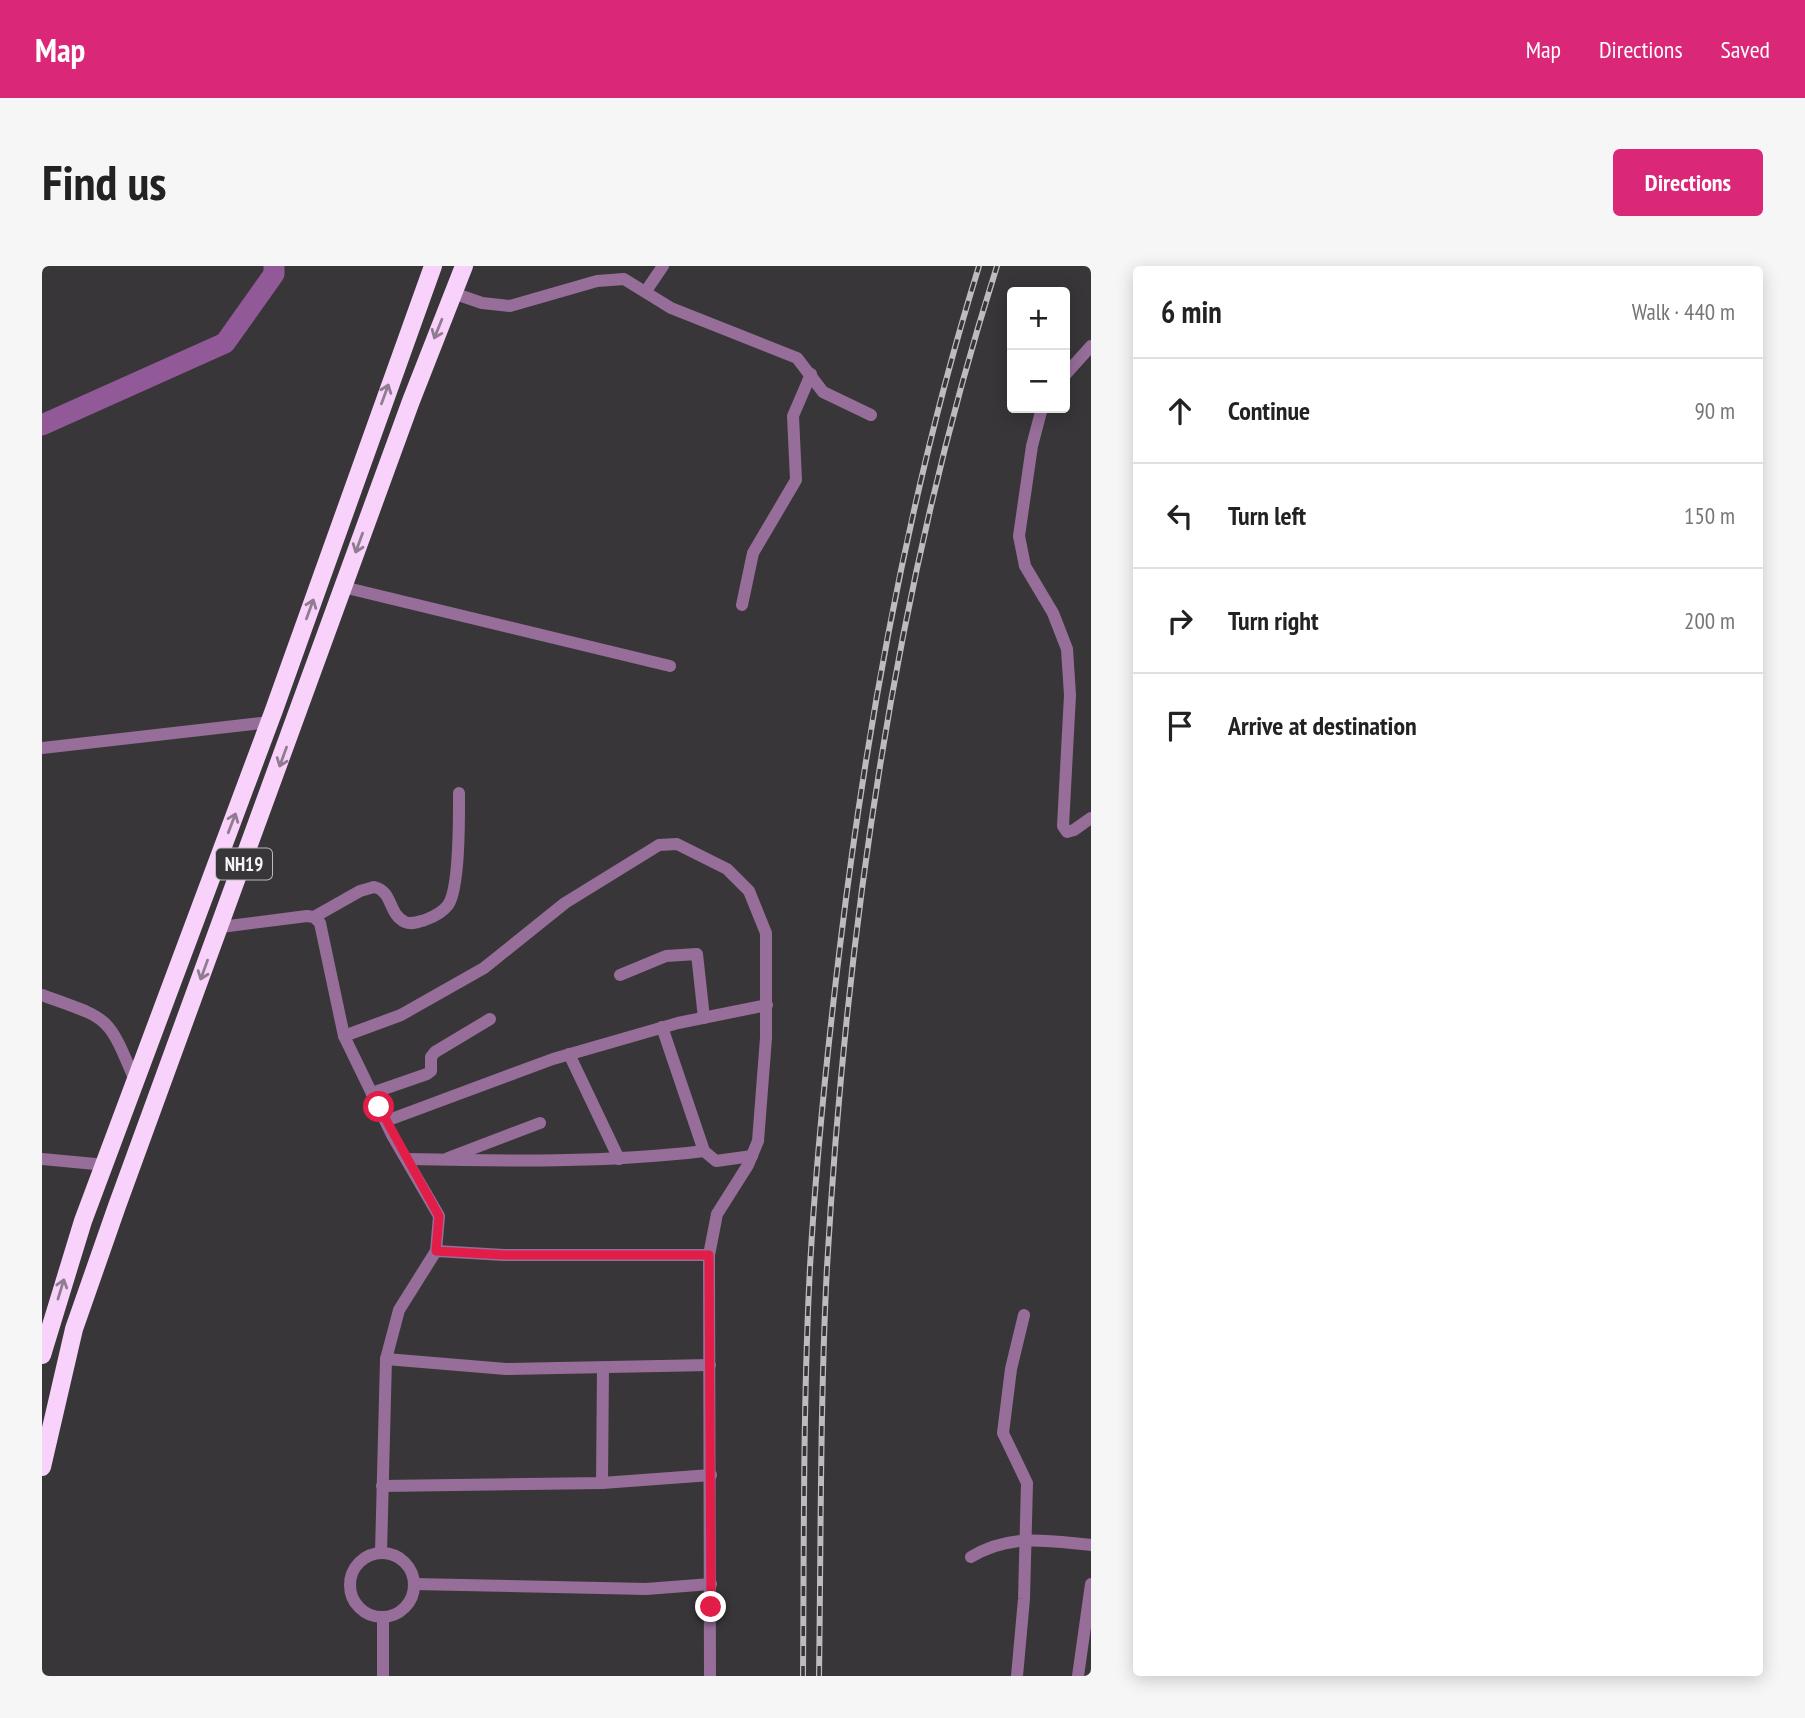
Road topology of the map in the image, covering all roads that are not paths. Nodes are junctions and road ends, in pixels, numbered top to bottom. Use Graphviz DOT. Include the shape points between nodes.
graph roads {
  1 [pos="433,266"];
  2 [pos="464,266"];
  3 [pos="663,266"];
  4 [pos="646,291"];
  5 [pos="453,293"];
  6 [pos="1091,346"];
  7 [pos="1070,369"];
  8 [pos="811,374"];
  9 [pos="1041,413"];
  10 [pos="871,415"];
  11 [pos="344,587"];
  12 [pos="742,605"];
  13 [pos="670,666"];
  14 [pos="270,722"];
  15 [pos="42,748"];
  16 [pos="459,793"];
  17 [pos="1091,818"];
  18 [pos="314,917"];
  19 [pos="221,927"];
  20 [pos="620,975"];
  21 [pos="42,995"];
  22 [pos="767,1005"];
  23 [pos="704,1018"];
  24 [pos="490,1019"];
  25 [pos="662,1027"];
  26 [pos="344,1036"];
  27 [pos="569,1054"];
  28 [pos="136,1083"];
  29 [pos="372,1093"];
  30 [pos="386,1121"];
  31 [pos="540,1123"];
  32 [pos="704,1152"];
  33 [pos="752,1156"];
  34 [pos="42,1159"];
  35 [pos="407,1159"];
  36 [pos="619,1159"];
  37 [pos="444,1160"];
  38 [pos="106,1165"];
  39 [pos="436,1251"];
  40 [pos="709,1255"];
  41 [pos="1024,1315"];
  42 [pos="42,1355"];
  43 [pos="386,1359"];
  44 [pos="710,1365"];
  45 [pos="603,1368"];
  46 [pos="42,1467"];
  47 [pos="711,1475"];
  48 [pos="602,1483"];
  49 [pos="382,1486"];
  50 [pos="1023,1540"];
  51 [pos="1091,1545"];
  52 [pos="381,1553"];
  53 [pos="971,1557"];
  54 [pos="414,1584"];
  55 [pos="711,1584"];
  56 [pos="1091,1584"];
  57 [pos="383,1618"];
  58 [pos="383,1676"];
  59 [pos="710,1676"];
  60 [pos="1017,1676"];
  61 [pos="1078,1676"];
  14 -- 1 [label="highway, NH19, one-way"];
  2 -- 5 [label="highway, NH19"];
  3 -- 4 [label="street"];
  4 -- 5 [label="street" via="613,278 510,306"];
  4 -- 8 [label="street" via="671,308 797,358"];
  5 -- 11 [label="highway, NH19, one-way"];
  6 -- 7 [label="street"];
  8 -- 10 [label="street" via="823,391"];
  8 -- 12 [label="street" via="793,416 796,480 753,553"];
  9 -- 17 [label="street" via="1032,446 1020,547 1067,649 1070,695 1063,826 1067,832"];
  11 -- 13 [label="street"];
  11 -- 19 [label="highway, NH19, one-way"];
  14 -- 15 [label="street"];
  28 -- 14 [label="highway, NH19, one-way"];
  16 -- 18 [label="street" via="455,874 448,905 440,912 413,924 405,922 387,895 374,887"];
  18 -- 19 [label="street"];
  18 -- 26 [label="street" via="323,930"];
  19 -- 46 [label="highway, NH19, one-way" via="74,1329"];
  20 -- 23 [label="street" via="666,956 697,954"];
  21 -- 28 [label="street" via="106,1021"];
  22 -- 23 [label="street"];
  22 -- 26 [label="street" via="767,941 750,891 727,869 666,843 565,903 484,968 429,1001"];
  22 -- 33 [label="street" via="758,1140"];
  23 -- 25 [label="street"];
  24 -- 29 [label="street" via="435,1052 427,1074"];
  25 -- 27 [label="street"];
  25 -- 32 [label="street"];
  26 -- 29 [label="street"];
  27 -- 30 [label="street"];
  27 -- 36 [label="street"];
  28 -- 38 [label="highway, NH19"];
  29 -- 30 [label="street"];
  30 -- 35 [label="street"];
  31 -- 37 [label="street"];
  32 -- 33 [label="street" via="716,1161"];
  32 -- 36 [label="street"];
  33 -- 40 [label="street" via="718,1214"];
  34 -- 38 [label="street"];
  35 -- 37 [label="street"];
  35 -- 39 [label="street" via="439,1216"];
  36 -- 37 [label="street"];
  42 -- 38 [label="highway, NH19, one-way" via="68,1264"];
  39 -- 40 [label="street"];
  39 -- 43 [label="street" via="399,1311"];
  40 -- 44 [label="street"];
  41 -- 50 [label="street" via="1011,1368 1003,1433 1027,1483"];
  43 -- 45 [label="street" via="506,1369"];
  43 -- 49 [label="street"];
  44 -- 45 [label="street"];
  44 -- 47 [label="street"];
  45 -- 48 [label="street"];
  47 -- 48 [label="street"];
  47 -- 55 [label="street"];
  48 -- 49 [label="street"];
  49 -- 52 [label="street"];
  50 -- 51 [label="street"];
  50 -- 53 [label="street" via="1000,1542"];
  50 -- 60 [label="street" via="1024,1599"];
  52 -- 54 [label="street" via="406,1564"];
  52 -- 57 [label="street" via="359,1562 350,1581 360,1609"];
  54 -- 55 [label="street" via="646,1589"];
  54 -- 57 [label="street" via="401,1612"];
  55 -- 59 [label="street"];
  56 -- 61 [label="street"];
  57 -- 58 [label="street"];
}
